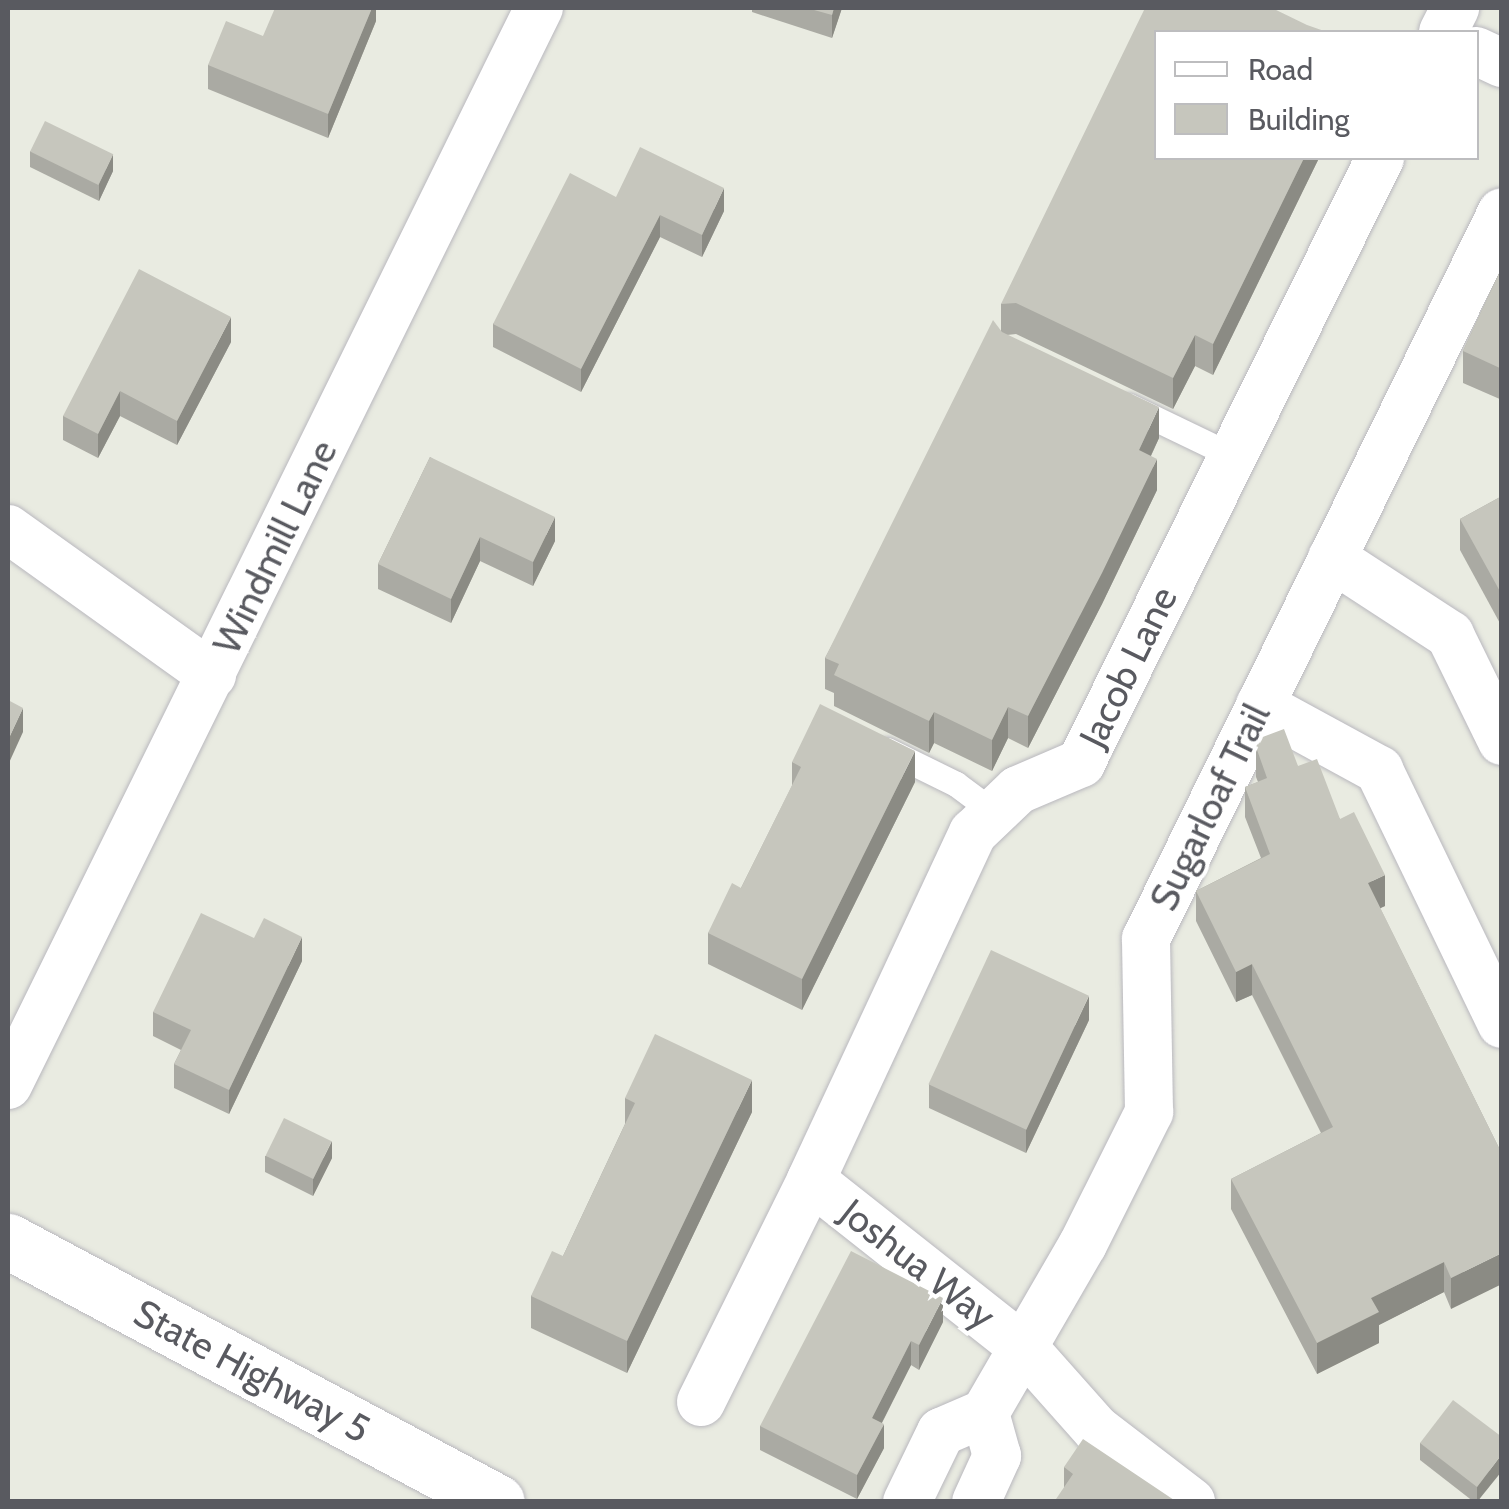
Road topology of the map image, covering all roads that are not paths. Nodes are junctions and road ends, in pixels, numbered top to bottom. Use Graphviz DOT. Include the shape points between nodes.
graph roads {
  1 [pos="539,8"];
  2 [pos="1455,8"];
  3 [pos="1443,30"];
  4 [pos="1379,160"];
  5 [pos="1502,212"];
  6 [pos="1112,398"];
  7 [pos="1233,456"];
  8 [pos="8,529"];
  9 [pos="1332,558"];
  10 [pos="212,675"];
  11 [pos="1260,705"];
  12 [pos="857,736"];
  13 [pos="1502,741"];
  14 [pos="994,813"];
  15 [pos="1502,1024"];
  16 [pos="8,1084"];
  17 [pos="811,1180"];
  18 [pos="8,1241"];
  19 [pos="1024,1348"];
  20 [pos="700,1402"];
  21 [pos="985,1413"];
  22 [pos="497,1502"];
  23 [pos="907,1502"];
  24 [pos="976,1502"];
  25 [pos="1191,1502"];
  1 -- 10 [label="street, Windmill Lane"];
  2 -- 3 [label="street"];
  4 -- 7 [label="street, Jacob Lane"];
  5 -- 9 [label="street, Sugarloaf Trail"];
  6 -- 7 [label="lane"];
  7 -- 14 [label="street, Jacob Lane" via="1081,763 1018,790"];
  8 -- 10 [label="street"];
  9 -- 11 [label="street, Sugarloaf Trail"];
  9 -- 13 [label="street" via="1450,635"];
  10 -- 16 [label="street, Windmill Lane"];
  11 -- 15 [label="street" via="1378,770"];
  11 -- 19 [label="street, Sugarloaf Trail" via="1146,939 1149,1112"];
  12 -- 14 [label="lane" via="956,784"];
  14 -- 17 [label="street, Jacob Lane" via="973,833"];
  17 -- 19 [label="street, Joshua Way"];
  17 -- 20 [label="street, Jacob Lane"];
  18 -- 22 [label="main road, State Highway 5"];
  19 -- 21 [label="street, Sugarloaf Trail"];
  19 -- 25 [label="street, Joshua Way" via="1096,1429"];
  21 -- 23 [label="street" via="942,1432"];
  21 -- 24 [label="street" via="997,1456"];
}
